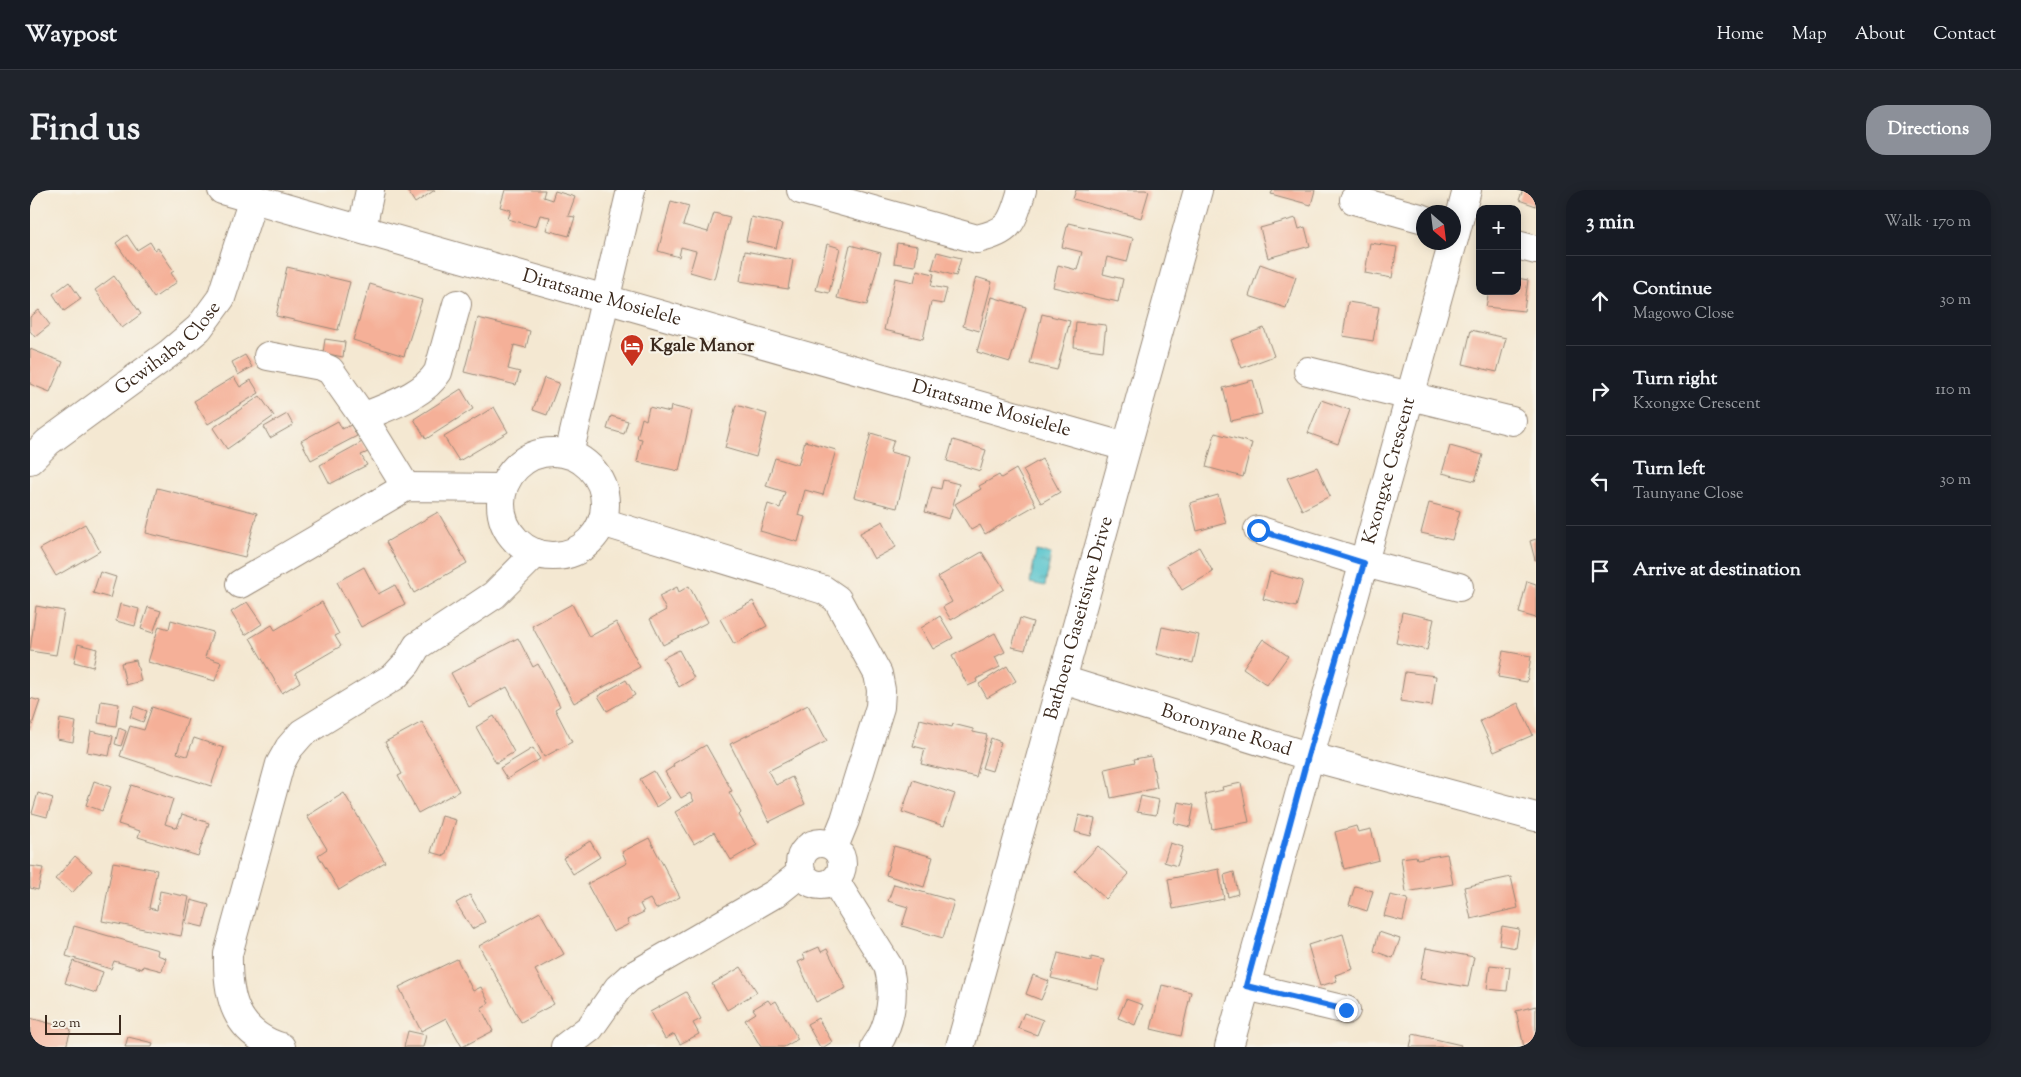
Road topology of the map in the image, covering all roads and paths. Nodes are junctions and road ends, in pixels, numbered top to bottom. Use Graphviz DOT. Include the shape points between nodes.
graph roads {
  1 [pos="222,190"];
  2 [pos="370,190"];
  3 [pos="632,190"];
  4 [pos="800,190"];
  5 [pos="1022,190"];
  6 [pos="1198,190"];
  7 [pos="1467,190"];
  8 [pos="253,199"];
  9 [pos="1354,200"];
  10 [pos="1416,217"];
  11 [pos="1461,223"];
  12 [pos="362,229"];
  13 [pos="1521,246"];
  14 [pos="1454,250"];
  15 [pos="1536,250"];
  16 [pos="607,299"];
  17 [pos="457,304"];
  18 [pos="268,356"];
  19 [pos="1308,371"];
  20 [pos="1411,397"];
  21 [pos="363,417"];
  22 [pos="1512,421"];
  23 [pos="1126,447"];
  24 [pos="569,454"];
  25 [pos="30,460"];
  26 [pos="406,487"];
  27 [pos="503,488"];
  28 [pos="602,522"];
  29 [pos="1258,530"];
  30 [pos="536,553"];
  31 [pos="1364,563"];
  32 [pos="240,584"];
  33 [pos="1459,587"];
  34 [pos="1063,680"];
  35 [pos="1308,756"];
  36 [pos="1536,816"];
  37 [pos="834,847"];
  38 [pos="801,873"];
  39 [pos="834,881"];
  40 [pos="1246,986"];
  41 [pos="1346,1010"];
  42 [pos="280,1047"];
  43 [pos="565,1047"];
  44 [pos="875,1047"];
  45 [pos="960,1047"];
  46 [pos="1229,1047"];
  1 -- 8 [label="street, Diratsame Mosielele"];
  2 -- 12 [label="street"];
  3 -- 16 [label="street"];
  4 -- 5 [label="street" via="976,239 997,235 1012,222"];
  6 -- 23 [label="street, Bathoen Gaseitsiwe Drive"];
  7 -- 11 [label="street, Kxongxe Crescent"];
  8 -- 12 [label="street, Diratsame Mosielele"];
  8 -- 25 [label="street, Gcwihaba Close" via="221,298 199,328 48,442"];
  9 -- 10 [label="street"];
  12 -- 16 [label="street, Diratsame Mosielele"];
  13 -- 15 [label="street"];
  14 -- 20 [label="street, Kxongxe Crescent"];
  16 -- 23 [label="street, Diratsame Mosielele"];
  16 -- 24 [label="street"];
  17 -- 21 [label="street" via="438,372 432,380 413,394"];
  18 -- 21 [label="street" via="330,370"];
  19 -- 20 [label="street"];
  20 -- 22 [label="street"];
  20 -- 31 [label="street, Kxongxe Crescent"];
  21 -- 26 [label="street"];
  23 -- 34 [label="street, Bathoen Gaseitsiwe Drive"];
  24 -- 27 [label="street" via="549,452 529,458 513,470"];
  24 -- 28 [label="street" via="587,464 600,481 605,501"];
  26 -- 27 [label="street"];
  26 -- 32 [label="street"];
  27 -- 30 [label="street" via="501,508 506,527 518,543"];
  28 -- 30 [label="street" via="592,539 575,551 556,556"];
  28 -- 37 [label="street" via="824,590 837,599 878,674 882,690 877,716"];
  29 -- 31 [label="street"];
  30 -- 42 [label="street" via="494,595 417,646 395,676 302,733 280,764 228,954 227,982 230,998 249,1030 263,1042"];
  31 -- 33 [label="street"];
  31 -- 35 [label="street, Kxongxe Crescent"];
  34 -- 35 [label="street, Boronyane Road"];
  34 -- 45 [label="street, Bathoen Gaseitsiwe Drive"];
  35 -- 36 [label="street, Boronyane Road"];
  35 -- 40 [label="street, Kxongxe Crescent"];
  37 -- 38 [label="street" via="825,842 807,847 801,854"];
  37 -- 39 [label="street" via="842,864 841,873"];
  38 -- 39 [label="street" via="816,885"];
  38 -- 43 [label="street" via="776,892 629,978 618,988 590,1028"];
  39 -- 44 [label="street" via="888,966 893,982 889,1014"];
  40 -- 41 [label="street"];
  40 -- 46 [label="street, Kxongxe Crescent"];
}
